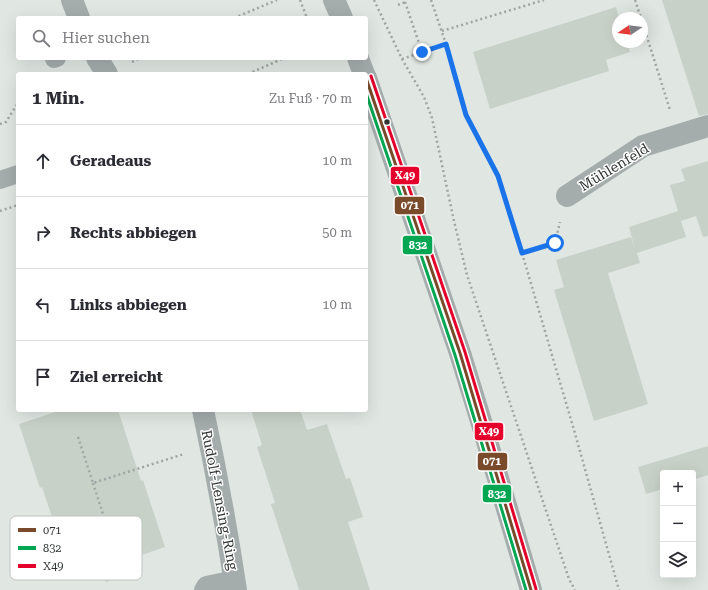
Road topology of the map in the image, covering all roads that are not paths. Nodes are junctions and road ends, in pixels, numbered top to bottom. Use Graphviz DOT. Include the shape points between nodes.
graph roads {
  1 [pos="72,0"];
  2 [pos="334,0"];
  3 [pos="78,16"];
  4 [pos="341,16"];
  5 [pos="98,60"];
  6 [pos="359,60"];
  7 [pos="106,72"];
  8 [pos="363,72"];
  9 [pos="368,84"];
  10 [pos="708,126"];
  11 [pos="16,175"];
  12 [pos="0,180"];
  13 [pos="567,196"];
  14 [pos="203,412"];
  15 [pos="235,584"];
  16 [pos="203,590"];
  17 [pos="531,590"];
  1 -- 3 [label="street"];
  2 -- 4 [label="street"];
  5 -- 7 [label="street"];
  6 -- 8 [label="street"];
  9 -- 17 [label="street" via="460,353"];
  10 -- 13 [label="street, Mühlenfeld" via="643,146"];
  11 -- 12 [label="lane"];
  14 -- 15 [label="street, Rudolf-Lensing-Ring"];
  15 -- 16 [label="lane" via="206,585"];
}
